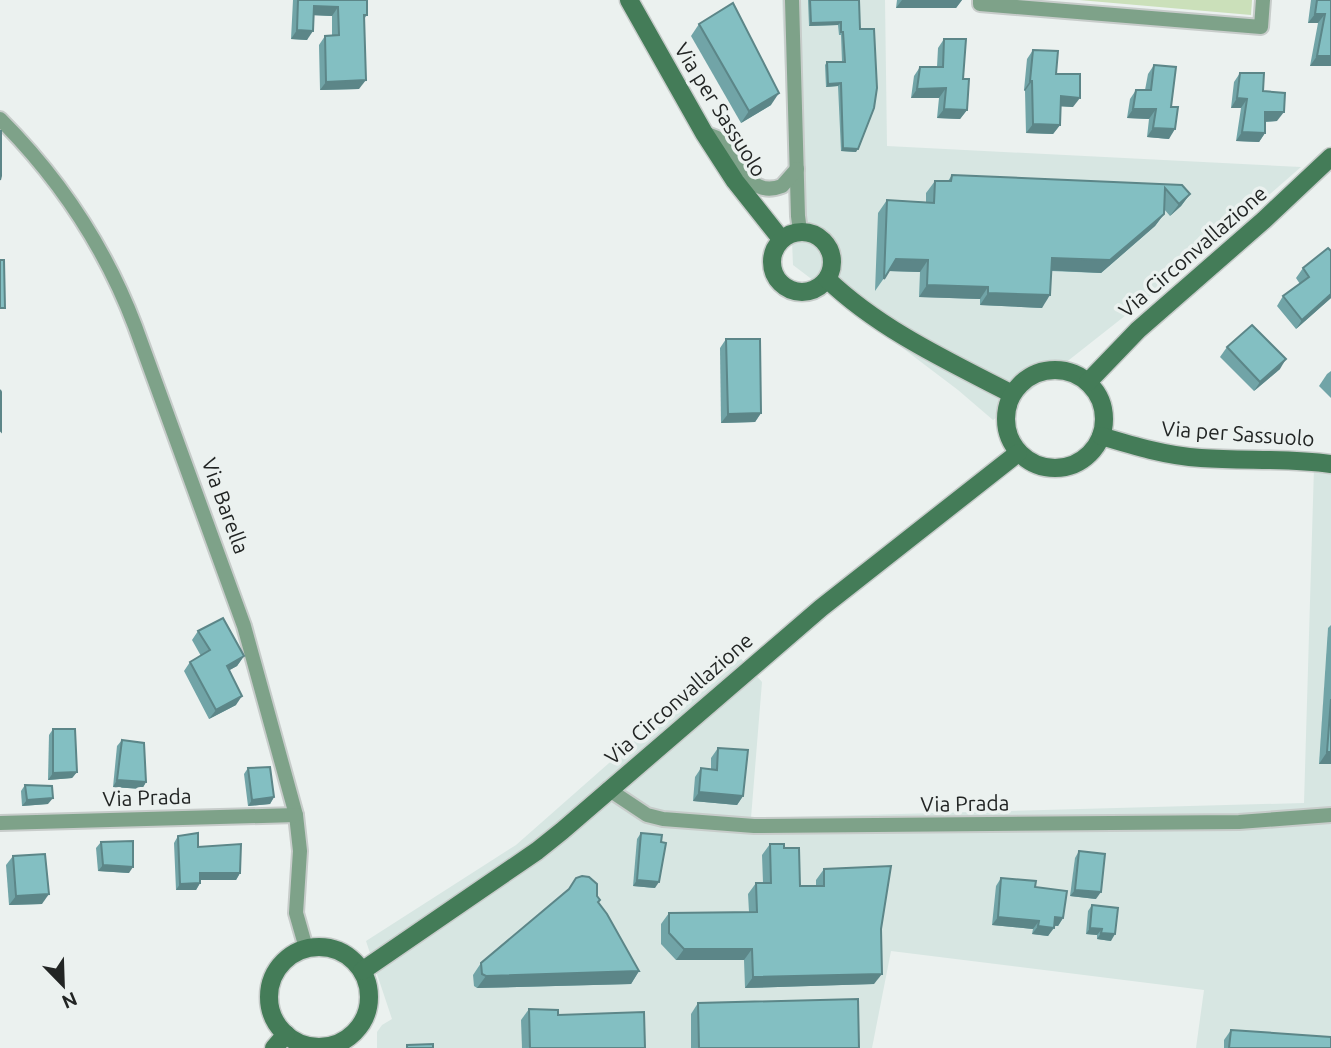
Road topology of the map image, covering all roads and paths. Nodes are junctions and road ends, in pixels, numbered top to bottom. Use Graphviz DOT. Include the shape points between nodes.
graph roads {
  1 [pos="629,0"];
  2 [pos="792,0"];
  3 [pos="979,0"];
  4 [pos="1263,0"];
  5 [pos="0,119"];
  6 [pos="704,134"];
  7 [pos="1331,157"];
  8 [pos="797,169"];
  9 [pos="800,231"];
  10 [pos="781,239"];
  11 [pos="827,279"];
  12 [pos="1088,382"];
  13 [pos="1012,394"];
  14 [pos="1101,436"];
  15 [pos="1018,453"];
  16 [pos="1331,464"];
  17 [pos="608,789"];
  18 [pos="296,815"];
  19 [pos="1331,815"];
  20 [pos="0,822"];
  21 [pos="306,948"];
  22 [pos="362,971"];
  23 [pos="286,1034"];
  24 [pos="341,1045"];
  25 [pos="274,1048"];
  1 -- 6 [label="main road, Via per Sassuolo"];
  2 -- 8 [label="street"];
  3 -- 4 [label="street" via="980,4 1261,27"];
  5 -- 18 [label="street, Via Barella" via="50,173 120,287 244,626"];
  6 -- 8 [label="street" via="724,142 746,176 762,188 782,186"];
  6 -- 10 [label="main road, Via per Sassuolo"];
  7 -- 12 [label="main road, Via Circonvallazione" via="1138,330"];
  8 -- 9 [label="street"];
  9 -- 10 [label="main road"];
  9 -- 11 [label="main road" via="817,236 829,249 832,264"];
  10 -- 11 [label="main road" via="771,262 781,285 805,292"];
  11 -- 13 [label="main road" via="850,301 909,338"];
  12 -- 13 [label="main road" via="1076,374 1048,370 1027,378"];
  12 -- 14 [label="main road" via="1104,413"];
  13 -- 15 [label="main road" via="1005,418"];
  14 -- 15 [label="main road" via="1084,459 1071,466 1043,467"];
  14 -- 16 [label="main road, Via per Sassuolo" via="1178,456"];
  15 -- 17 [label="main road, Via Circonvallazione" via="821,608"];
  17 -- 19 [label="street, Via Prada" via="655,817 754,826 1239,822"];
  17 -- 22 [label="main road, Via Circonvallazione" via="537,851"];
  18 -- 20 [label="street, Via Prada"];
  18 -- 21 [label="street, Via Barella" via="300,850 296,913"];
  21 -- 22 [label="main road" via="332,948"];
  21 -- 23 [label="main road" via="286,960 269,993 270,1008"];
  22 -- 24 [label="main road" via="369,1003 359,1027"];
  23 -- 24 [label="main road" via="306,1045"];
  23 -- 25 [label="main road"];
}
